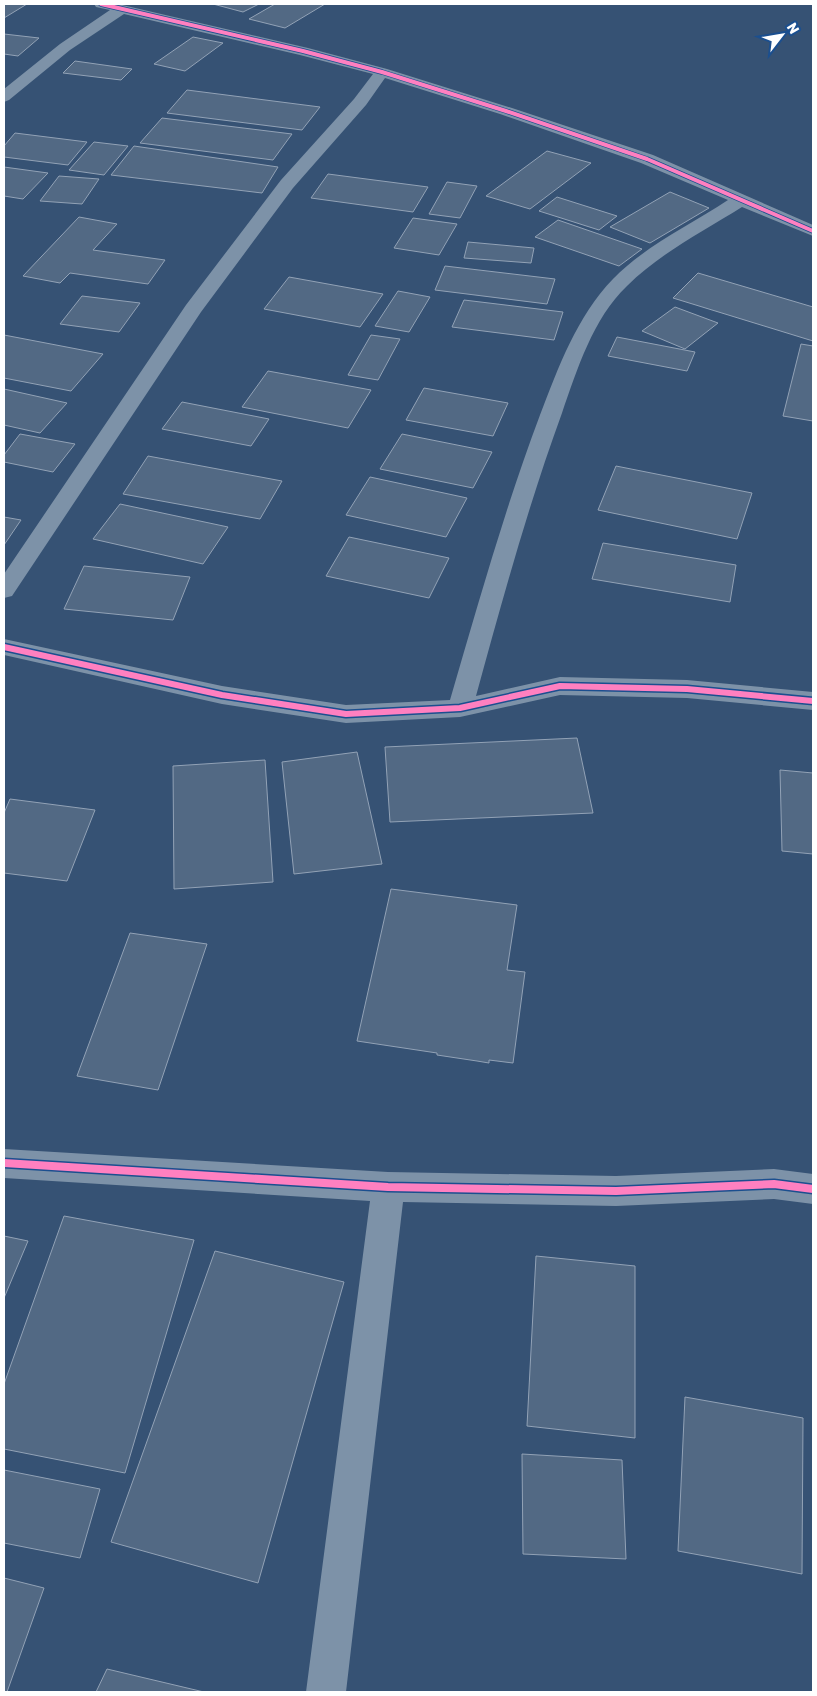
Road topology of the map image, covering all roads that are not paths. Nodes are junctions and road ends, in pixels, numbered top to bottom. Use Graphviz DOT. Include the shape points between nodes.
graph roads {
  1 [pos="101,4"];
  2 [pos="122,9"];
  3 [pos="382,72"];
  4 [pos="428,86"];
  5 [pos="4,97"];
  6 [pos="360,102"];
  7 [pos="742,199"];
  8 [pos="813,231"];
  9 [pos="4,591"];
  10 [pos="4,647"];
  11 [pos="813,701"];
  12 [pos="460,708"];
  13 [pos="4,1163"];
  14 [pos="388,1187"];
  15 [pos="813,1189"];
  16 [pos="326,1692"];
  1 -- 2 [label="street"];
  2 -- 3 [label="street"];
  2 -- 5 [label="street" via="65,47"];
  3 -- 4 [label="street"];
  3 -- 6 [label="street"];
  4 -- 6 [label="street"];
  4 -- 7 [label="street" via="647,159"];
  6 -- 9 [label="street" via="287,184 193,309"];
  7 -- 8 [label="street"];
  7 -- 12 [label="street" via="651,259 620,282 604,301 574,356 533,462"];
  10 -- 12 [label="street" via="222,695 346,714"];
  11 -- 12 [label="street" via="687,689 560,686"];
  13 -- 14 [label="street"];
  14 -- 15 [label="street" via="616,1191 774,1184"];
  14 -- 16 [label="street"];
}
